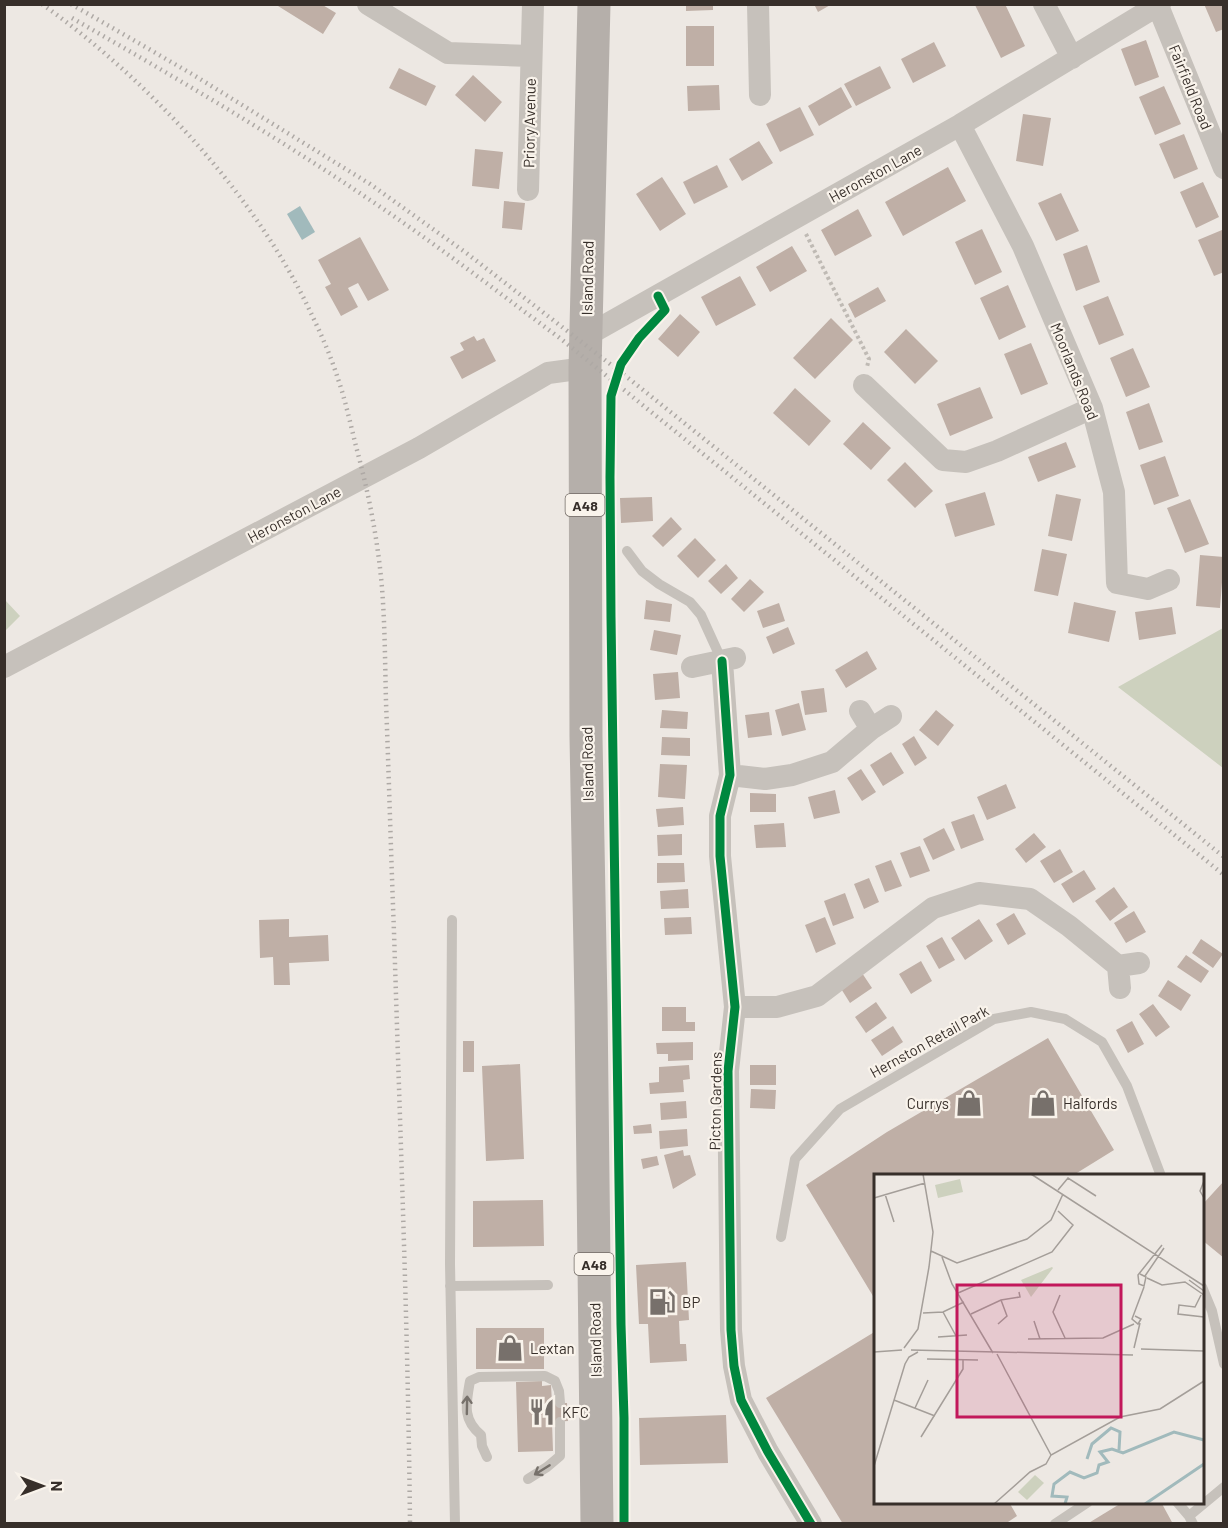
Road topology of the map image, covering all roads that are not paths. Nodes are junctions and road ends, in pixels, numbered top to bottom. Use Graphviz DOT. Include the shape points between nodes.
graph roads {
  1 [pos="368,4"];
  2 [pos="533,4"];
  3 [pos="594,4"];
  4 [pos="758,4"];
  5 [pos="1044,4"];
  6 [pos="1159,5"];
  7 [pos="531,56"];
  8 [pos="1072,58"];
  9 [pos="760,95"];
  10 [pos="960,125"];
  11 [pos="1224,168"];
  12 [pos="528,190"];
  13 [pos="586,336"];
  14 [pos="585,368"];
  15 [pos="864,385"];
  16 [pos="1092,408"];
  17 [pos="627,551"];
  18 [pos="1169,580"];
  19 [pos="730,659"];
  20 [pos="4,666"];
  21 [pos="692,667"];
  22 [pos="891,716"];
  23 [pos="730,775"];
  24 [pos="452,920"];
  25 [pos="1126,973"];
  26 [pos="735,1007"];
  27 [pos="1160,1174"];
  28 [pos="781,1237"];
  29 [pos="548,1285"];
  30 [pos="450,1286"];
  31 [pos="1204,1290"];
  32 [pos="1224,1364"];
  33 [pos="560,1403"];
  34 [pos="560,1422"];
  35 [pos="487,1457"];
  36 [pos="528,1479"];
  37 [pos="1224,1486"];
  38 [pos="1086,1504"];
  39 [pos="1178,1504"];
  40 [pos="1191,1520"];
  41 [pos="455,1524"];
  42 [pos="597,1524"];
  43 [pos="811,1524"];
  44 [pos="1055,1524"];
  1 -- 7 [label="street, Priory Avenue" via="448,53"];
  2 -- 7 [label="street, Priory Avenue"];
  3 -- 13 [label="main road, Island Road / A48"];
  4 -- 9 [label="street"];
  5 -- 8 [label="street"];
  6 -- 8 [label="street, Heronston Lane"];
  6 -- 11 [label="street, Fairfield Road"];
  7 -- 12 [label="street, Priory Avenue"];
  8 -- 10 [label="street, Heronston Lane"];
  10 -- 13 [label="street, Heronston Lane"];
  10 -- 16 [label="street, Moorlands Road" via="1023,246"];
  13 -- 14 [label="main road, Island Road / A48"];
  14 -- 20 [label="street, Heronston Lane" via="548,374 419,448"];
  14 -- 42 [label="main road, Island Road / A48"];
  15 -- 16 [label="street" via="943,460 966,462"];
  16 -- 18 [label="street, Moorlands Road" via="1114,492 1117,583 1148,589"];
  17 -- 19 [label="lane" via="642,571 690,602"];
  19 -- 21 [label="street"];
  19 -- 23 [label="street, Picton Gardens"];
  22 -- 23 [label="street" via="865,720 832,762 765,779"];
  23 -- 26 [label="street, Picton Gardens" via="720,816 720,856"];
  24 -- 30 [label="lane"];
  25 -- 26 [label="street" via="1030,898 979,893 933,908 818,996 777,1007"];
  26 -- 43 [label="street, Picton Gardens" via="728,1071 734,1366 741,1400"];
  27 -- 28 [label="lane, Hernston Retail Park" via="1127,1086 1102,1042 1065,1019 1031,1012 994,1019 840,1109 795,1160"];
  29 -- 30 [label="lane"];
  30 -- 41 [label="lane"];
  31 -- 32 [label="lane"];
  35 -- 33 [label="lane, one-way" via="482,1435 467,1418 470,1381 479,1377 545,1376 555,1380"];
  34 -- 36 [label="lane, one-way" via="560,1456"];
  37 -- 40 [label="lane"];
  38 -- 44 [label="lane"];
  39 -- 40 [label="lane"];
}
